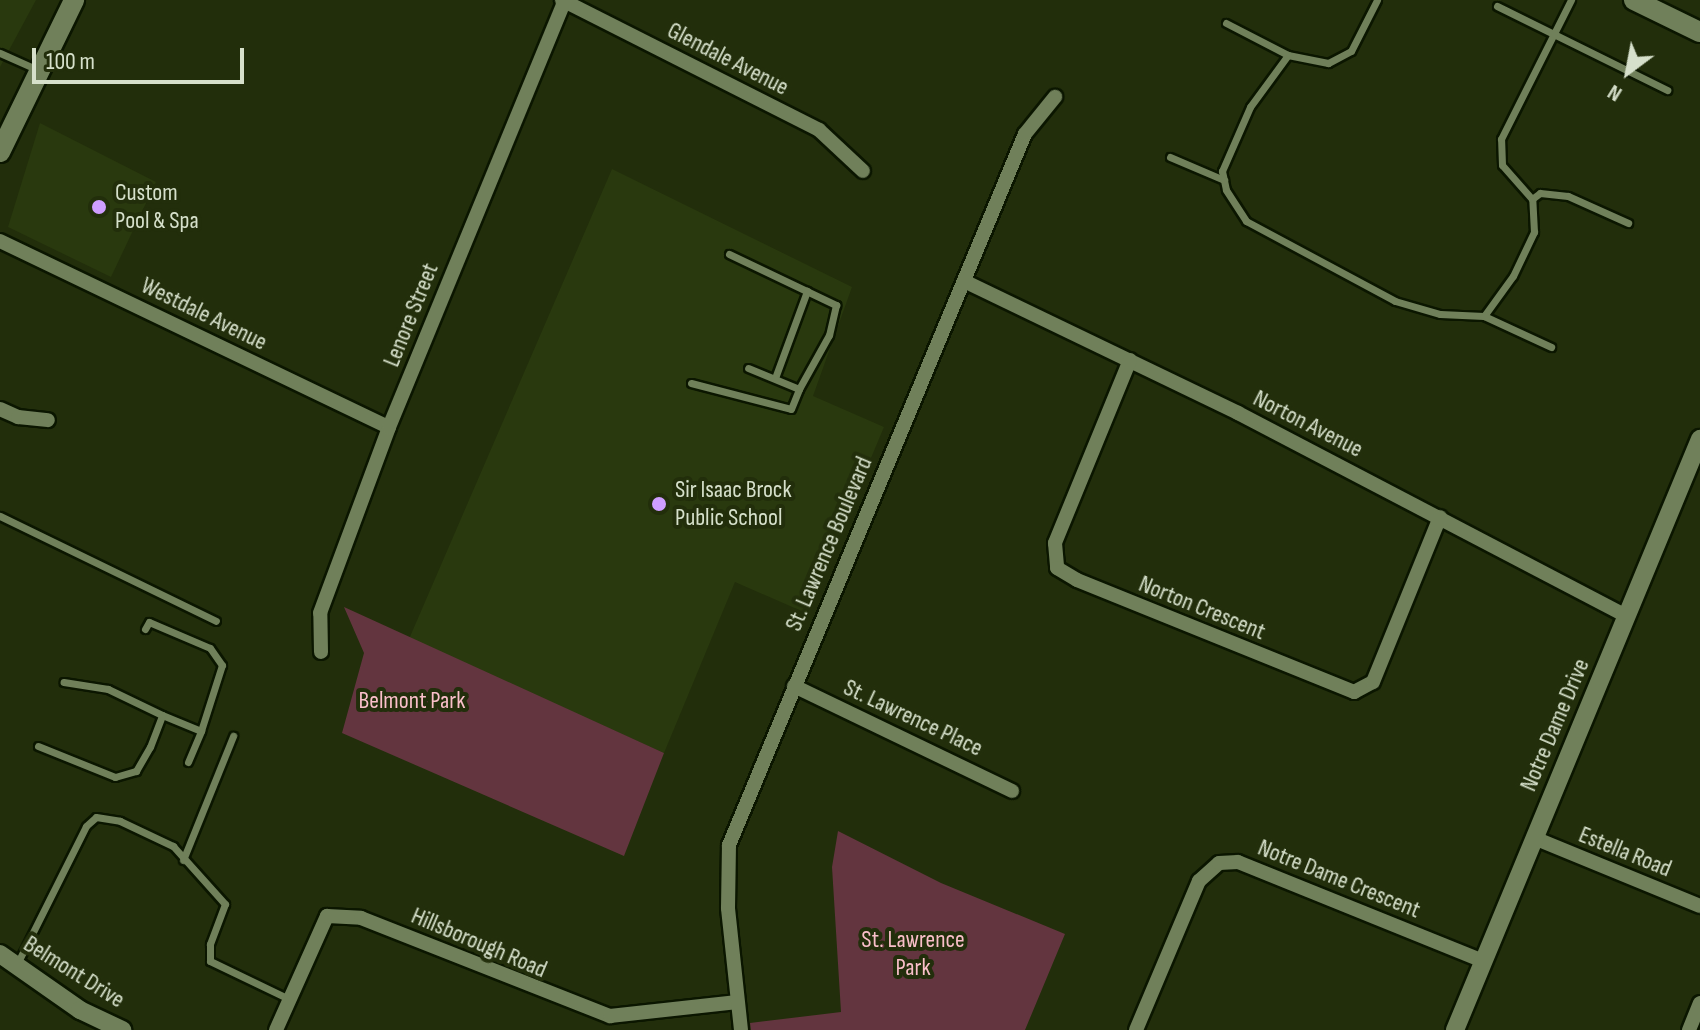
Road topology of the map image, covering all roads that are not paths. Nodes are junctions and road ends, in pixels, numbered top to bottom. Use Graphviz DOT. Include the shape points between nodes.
graph roads {
  1 [pos="74,0"];
  2 [pos="1377,0"];
  3 [pos="1571,0"];
  4 [pos="1634,0"];
  5 [pos="564,1"];
  6 [pos="1497,6"];
  7 [pos="1226,23"];
  8 [pos="1700,32"];
  9 [pos="1554,34"];
  10 [pos="0,53"];
  11 [pos="1288,55"];
  12 [pos="38,70"];
  13 [pos="1667,90"];
  14 [pos="1055,97"];
  15 [pos="0,152"];
  16 [pos="1170,157"];
  17 [pos="863,171"];
  18 [pos="1224,180"];
  19 [pos="1532,199"];
  20 [pos="1628,223"];
  21 [pos="0,241"];
  22 [pos="729,254"];
  23 [pos="964,281"];
  24 [pos="807,291"];
  25 [pos="1484,316"];
  26 [pos="1551,347"];
  27 [pos="1130,360"];
  28 [pos="748,368"];
  29 [pos="775,378"];
  30 [pos="691,383"];
  31 [pos="799,389"];
  32 [pos="0,409"];
  33 [pos="48,420"];
  34 [pos="389,427"];
  35 [pos="1700,439"];
  36 [pos="0,516"];
  37 [pos="1440,517"];
  38 [pos="1627,616"];
  39 [pos="216,621"];
  40 [pos="145,629"];
  41 [pos="321,652"];
  42 [pos="64,682"];
  43 [pos="794,686"];
  44 [pos="162,715"];
  45 [pos="201,731"];
  46 [pos="233,736"];
  47 [pos="38,746"];
  48 [pos="188,762"];
  49 [pos="1012,791"];
  50 [pos="1534,838"];
  51 [pos="183,860"];
  52 [pos="1700,906"];
  53 [pos="0,954"];
  54 [pos="1483,961"];
  55 [pos="16,966"];
  56 [pos="289,999"];
  57 [pos="737,1002"];
  58 [pos="1700,1003"];
  59 [pos="1138,1026"];
  60 [pos="122,1030"];
  61 [pos="276,1030"];
  62 [pos="741,1030"];
  63 [pos="1154,1030"];
  64 [pos="1455,1030"];
  65 [pos="1689,1030"];
  1 -- 12 [label="main road"];
  2 -- 11 [label="lane" via="1351,51 1328,63"];
  3 -- 9 [label="lane"];
  4 -- 8 [label="main road"];
  5 -- 17 [label="street, Glendale Avenue" via="819,130"];
  5 -- 34 [label="street, Lenore Street"];
  6 -- 9 [label="lane"];
  7 -- 11 [label="lane"];
  9 -- 13 [label="lane"];
  9 -- 19 [label="lane" via="1501,139 1502,165"];
  10 -- 12 [label="lane"];
  11 -- 18 [label="lane" via="1250,107 1222,171"];
  12 -- 15 [label="main road"];
  14 -- 23 [label="street, St. Lawrence Boulevard" via="1025,134"];
  16 -- 18 [label="lane"];
  18 -- 25 [label="lane" via="1246,221 1395,301 1440,314"];
  19 -- 20 [label="lane" via="1540,193 1568,196"];
  19 -- 25 [label="lane" via="1534,232 1513,276"];
  21 -- 34 [label="street, Westdale Avenue"];
  22 -- 24 [label="lane"];
  23 -- 27 [label="street, Norton Avenue"];
  23 -- 43 [label="street, St. Lawrence Boulevard"];
  24 -- 29 [label="lane"];
  24 -- 31 [label="lane" via="836,305 836,316 811,375"];
  25 -- 26 [label="lane"];
  27 -- 37 [label="street, Norton Avenue"];
  27 -- 37 [label="street, Norton Crescent" via="1055,543 1057,568 1077,580 1354,692 1373,682"];
  28 -- 29 [label="lane"];
  29 -- 31 [label="lane"];
  30 -- 31 [label="lane" via="791,409"];
  32 -- 33 [label="street"];
  34 -- 41 [label="street, Lenore Street" via="320,613"];
  35 -- 38 [label="street, Notre Dame Drive"];
  36 -- 39 [label="lane"];
  37 -- 38 [label="street, Norton Avenue"];
  38 -- 50 [label="street, Notre Dame Drive"];
  40 -- 45 [label="lane" via="149,622 210,648 218,657 220,683"];
  42 -- 44 [label="lane" via="108,689"];
  43 -- 49 [label="street, St. Lawrence Place"];
  43 -- 57 [label="street, St. Lawrence Boulevard" via="729,845"];
  44 -- 45 [label="lane"];
  44 -- 47 [label="lane" via="144,760 126,775 115,777"];
  45 -- 48 [label="lane"];
  46 -- 51 [label="lane"];
  50 -- 52 [label="street, Estella Road"];
  50 -- 54 [label="street, Notre Dame Drive"];
  51 -- 55 [label="lane" via="154,835 96,817 86,826"];
  51 -- 56 [label="lane" via="225,904 210,944 210,961"];
  53 -- 55 [label="street, Belmont Drive"];
  54 -- 59 [label="street, Notre Dame Crescent" via="1238,862 1219,863 1199,881"];
  54 -- 64 [label="street, Notre Dame Drive"];
  55 -- 60 [label="street, Belmont Drive" via="80,1010"];
  56 -- 57 [label="street, Hillsborough Road" via="327,916 361,918 610,1016"];
  56 -- 61 [label="street, Hillsborough Road"];
  57 -- 62 [label="street, St. Lawrence Boulevard"];
  58 -- 65 [label="street"];
  59 -- 63 [label="street"];
}
